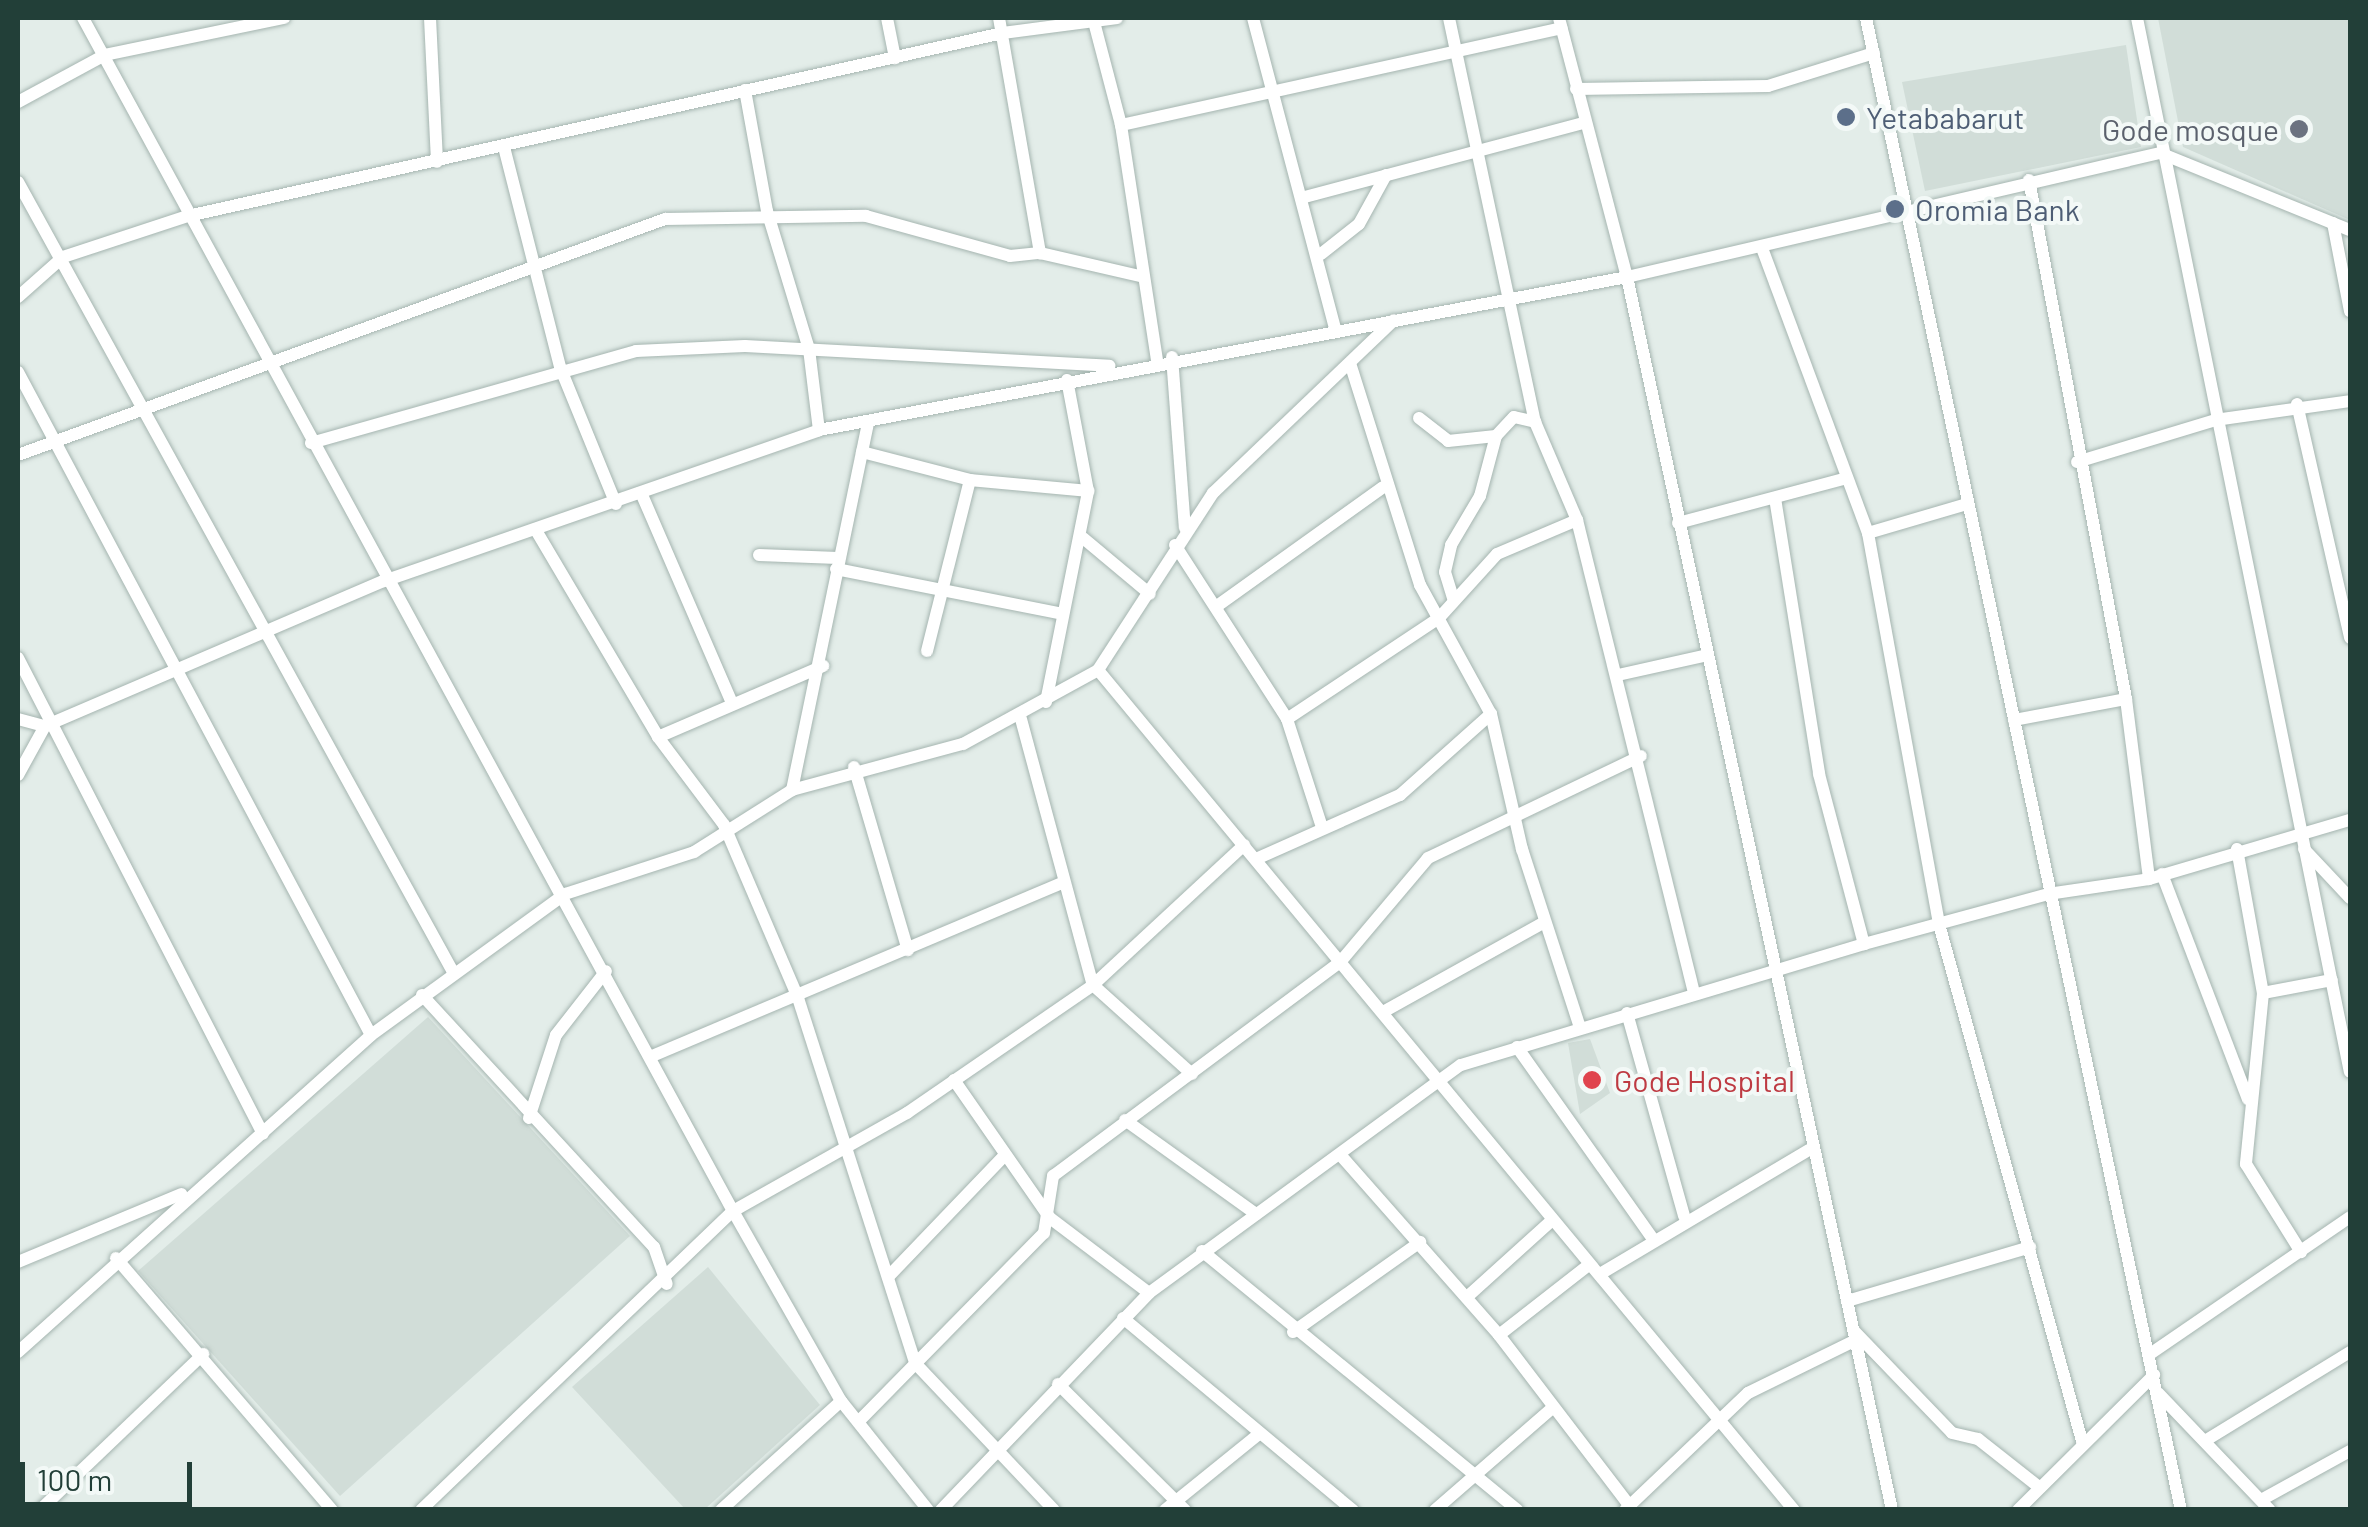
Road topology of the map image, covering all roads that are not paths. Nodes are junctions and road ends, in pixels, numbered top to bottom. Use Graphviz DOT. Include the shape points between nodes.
graph roads {
  1 [pos="83,18"];
  2 [pos="284,18"];
  3 [pos="430,18"];
  4 [pos="886,18"];
  5 [pos="999,18"];
  6 [pos="1116,18"];
  7 [pos="1253,18"];
  8 [pos="1449,18"];
  9 [pos="1866,18"];
  10 [pos="2137,18"];
  11 [pos="1093,20"];
  12 [pos="1560,23"];
  13 [pos="1003,34"];
  14 [pos="1456,52"];
  15 [pos="1874,53"];
  16 [pos="105,55"];
  17 [pos="895,58"];
  18 [pos="1576,89"];
  19 [pos="744,90"];
  20 [pos="1270,94"];
  21 [pos="18,102"];
  22 [pos="1582,123"];
  23 [pos="1121,125"];
  24 [pos="1480,144"];
  25 [pos="504,147"];
  26 [pos="2160,153"];
  27 [pos="437,162"];
  28 [pos="1386,175"];
  29 [pos="2029,180"];
  30 [pos="18,182"];
  31 [pos="1301,198"];
  32 [pos="1907,209"];
  33 [pos="767,211"];
  34 [pos="188,216"];
  35 [pos="2333,223"];
  36 [pos="2350,230"];
  37 [pos="1762,248"];
  38 [pos="1040,253"];
  39 [pos="1321,254"];
  40 [pos="63,258"];
  41 [pos="530,264"];
  42 [pos="1140,276"];
  43 [pos="1627,277"];
  44 [pos="18,297"];
  45 [pos="1513,297"];
  46 [pos="2350,311"];
  47 [pos="1400,316"];
  48 [pos="1335,329"];
  49 [pos="809,348"];
  50 [pos="1172,357"];
  51 [pos="269,358"];
  52 [pos="1157,360"];
  53 [pos="1350,362"];
  54 [pos="560,367"];
  55 [pos="1130,367"];
  56 [pos="18,372"];
  57 [pos="1067,380"];
  58 [pos="2350,400"];
  59 [pos="146,404"];
  60 [pos="2298,404"];
  61 [pos="1419,418"];
  62 [pos="2214,420"];
  63 [pos="1535,422"];
  64 [pos="868,423"];
  65 [pos="819,430"];
  66 [pos="1496,436"];
  67 [pos="55,442"];
  68 [pos="310,444"];
  69 [pos="862,452"];
  70 [pos="18,455"];
  71 [pos="2077,462"];
  72 [pos="1847,478"];
  73 [pos="970,480"];
  74 [pos="1383,487"];
  75 [pos="1088,491"];
  76 [pos="642,494"];
  77 [pos="1775,498"];
  78 [pos="616,504"];
  79 [pos="1967,504"];
  80 [pos="1576,520"];
  81 [pos="1678,523"];
  82 [pos="1184,528"];
  83 [pos="538,532"];
  84 [pos="1868,533"];
  85 [pos="1083,538"];
  86 [pos="1174,545"];
  87 [pos="759,555"];
  88 [pos="837,564"];
  89 [pos="384,581"];
  90 [pos="944,588"];
  91 [pos="2344,590"];
  92 [pos="1150,594"];
  93 [pos="1453,598"];
  94 [pos="1217,606"];
  95 [pos="1063,614"];
  96 [pos="1439,618"];
  97 [pos="260,629"];
  98 [pos="2350,638"];
  99 [pos="927,651"];
  100 [pos="1704,656"];
  101 [pos="18,658"];
  102 [pos="175,665"];
  103 [pos="823,666"];
  104 [pos="1098,670"];
  105 [pos="1618,674"];
  106 [pos="2126,698"];
  107 [pos="731,701"];
  108 [pos="1046,702"];
  109 [pos="1491,714"];
  110 [pos="18,719"];
  111 [pos="1022,719"];
  112 [pos="1287,719"];
  113 [pos="2014,720"];
  114 [pos="47,724"];
  115 [pos="658,738"];
  116 [pos="1641,756"];
  117 [pos="854,768"];
  118 [pos="18,775"];
  119 [pos="792,790"];
  120 [pos="1518,808"];
  121 [pos="2350,820"];
  122 [pos="1321,824"];
  123 [pos="724,825"];
  124 [pos="2299,831"];
  125 [pos="1244,845"];
  126 [pos="2302,847"];
  127 [pos="2237,849"];
  128 [pos="1256,859"];
  129 [pos="2155,877"];
  130 [pos="1060,884"];
  131 [pos="565,894"];
  132 [pos="2048,894"];
  133 [pos="2350,898"];
  134 [pos="1543,923"];
  135 [pos="1939,924"];
  136 [pos="1864,944"];
  137 [pos="908,950"];
  138 [pos="1340,961"];
  139 [pos="606,971"];
  140 [pos="1770,971"];
  141 [pos="453,972"];
  142 [pos="2332,980"];
  143 [pos="1093,984"];
  144 [pos="2263,993"];
  145 [pos="1694,994"];
  146 [pos="422,995"];
  147 [pos="798,998"];
  148 [pos="1383,1012"];
  149 [pos="1628,1013"];
  150 [pos="1580,1027"];
  151 [pos="372,1035"];
  152 [pos="2348,1041"];
  153 [pos="1517,1047"];
  154 [pos="650,1057"];
  155 [pos="2350,1072"];
  156 [pos="1192,1074"];
  157 [pos="954,1080"];
  158 [pos="1436,1081"];
  159 [pos="2248,1102"];
  160 [pos="529,1118"];
  161 [pos="1125,1120"];
  162 [pos="263,1134"];
  163 [pos="848,1149"];
  164 [pos="1808,1150"];
  165 [pos="1005,1155"];
  166 [pos="1343,1158"];
  167 [pos="188,1192"];
  168 [pos="733,1211"];
  169 [pos="1256,1214"];
  170 [pos="1684,1216"];
  171 [pos="2350,1217"];
  172 [pos="1050,1218"];
  173 [pos="1551,1221"];
  174 [pos="1652,1238"];
  175 [pos="1420,1242"];
  176 [pos="2030,1247"];
  177 [pos="1202,1251"];
  178 [pos="2300,1252"];
  179 [pos="116,1258"];
  180 [pos="18,1262"];
  181 [pos="1595,1269"];
  182 [pos="888,1277"];
  183 [pos="667,1284"];
  184 [pos="1149,1294"];
  185 [pos="1467,1298"];
  186 [pos="1846,1301"];
  187 [pos="1123,1318"];
  188 [pos="1293,1332"];
  189 [pos="1855,1335"];
  190 [pos="1498,1336"];
  191 [pos="18,1352"];
  192 [pos="203,1354"];
  193 [pos="2150,1354"];
  194 [pos="2348,1359"];
  195 [pos="914,1363"];
  196 [pos="2154,1375"];
  197 [pos="1058,1384"];
  198 [pos="2158,1393"];
  199 [pos="841,1401"];
  200 [pos="1550,1410"];
  201 [pos="861,1419"];
  202 [pos="1721,1420"];
  203 [pos="1260,1434"];
  204 [pos="2208,1439"];
  205 [pos="2082,1440"];
  206 [pos="996,1445"];
  207 [pos="2350,1451"];
  208 [pos="1472,1474"];
  209 [pos="2036,1490"];
  210 [pos="2265,1504"];
  211 [pos="1176,1507"];
  212 [pos="1627,1507"];
  213 [pos="40,1510"];
  214 [pos="332,1510"];
  215 [pos="420,1510"];
  216 [pos="721,1510"];
  217 [pos="928,1510"];
  218 [pos="940,1510"];
  219 [pos="1054,1510"];
  220 [pos="1353,1510"];
  221 [pos="1435,1510"];
  222 [pos="1516,1510"];
  223 [pos="1794,1510"];
  224 [pos="1892,1510"];
  225 [pos="2018,1510"];
  226 [pos="2037,1510"];
  227 [pos="2181,1510"];
  1 -- 16 [label="street"];
  2 -- 16 [label="street"];
  3 -- 27 [label="street"];
  4 -- 17 [label="street"];
  5 -- 13 [label="street"];
  6 -- 11 [label="street"];
  7 -- 20 [label="street"];
  8 -- 14 [label="street"];
  9 -- 15 [label="street"];
  10 -- 26 [label="street"];
  11 -- 13 [label="street"];
  11 -- 23 [label="street"];
  12 -- 14 [label="street"];
  12 -- 18 [label="street"];
  13 -- 17 [label="street"];
  13 -- 38 [label="street"];
  14 -- 20 [label="street"];
  14 -- 24 [label="street"];
  15 -- 18 [label="street" via="1768,86"];
  15 -- 32 [label="street"];
  16 -- 21 [label="street"];
  16 -- 34 [label="street"];
  17 -- 19 [label="street"];
  18 -- 22 [label="street"];
  19 -- 25 [label="street"];
  19 -- 33 [label="street"];
  20 -- 23 [label="street"];
  20 -- 31 [label="street"];
  22 -- 24 [label="street"];
  22 -- 43 [label="street"];
  23 -- 42 [label="street"];
  24 -- 28 [label="street"];
  24 -- 45 [label="street"];
  25 -- 27 [label="street"];
  25 -- 41 [label="street"];
  26 -- 29 [label="street"];
  26 -- 35 [label="street"];
  26 -- 62 [label="street"];
  27 -- 34 [label="street"];
  28 -- 31 [label="street"];
  28 -- 39 [label="street" via="1358,224"];
  29 -- 32 [label="street"];
  29 -- 71 [label="street"];
  30 -- 40 [label="street"];
  31 -- 39 [label="street"];
  32 -- 37 [label="street"];
  32 -- 79 [label="street"];
  33 -- 38 [label="street" via="866,216 1010,256"];
  33 -- 41 [label="street" via="665,219"];
  33 -- 49 [label="street"];
  34 -- 40 [label="street"];
  34 -- 51 [label="street"];
  35 -- 36 [label="street"];
  35 -- 46 [label="street"];
  37 -- 43 [label="street"];
  37 -- 72 [label="street"];
  38 -- 42 [label="street"];
  39 -- 48 [label="street"];
  40 -- 44 [label="street"];
  40 -- 59 [label="street"];
  41 -- 51 [label="street" via="492,288"];
  41 -- 54 [label="street"];
  42 -- 52 [label="street"];
  43 -- 45 [label="street"];
  43 -- 81 [label="street"];
  45 -- 47 [label="street"];
  45 -- 63 [label="street"];
  47 -- 48 [label="street"];
  47 -- 53 [label="street"];
  48 -- 50 [label="street"];
  49 -- 54 [label="street" via="636,352"];
  49 -- 55 [label="street"];
  49 -- 65 [label="street"];
  50 -- 52 [label="street"];
  50 -- 82 [label="street"];
  51 -- 59 [label="street"];
  51 -- 68 [label="street"];
  52 -- 55 [label="street"];
  53 -- 74 [label="street"];
  53 -- 82 [label="street"];
  54 -- 68 [label="street"];
  54 -- 78 [label="street"];
  55 -- 57 [label="street"];
  56 -- 67 [label="street"];
  57 -- 64 [label="street"];
  57 -- 75 [label="street"];
  58 -- 60 [label="street"];
  59 -- 67 [label="street"];
  59 -- 97 [label="street"];
  60 -- 62 [label="street"];
  60 -- 91 [label="street"];
  61 -- 66 [label="street" via="1448,441"];
  62 -- 71 [label="street"];
  62 -- 124 [label="street"];
  63 -- 66 [label="street" via="1514,417"];
  63 -- 80 [label="street"];
  64 -- 65 [label="street"];
  64 -- 69 [label="street"];
  65 -- 76 [label="street"];
  66 -- 93 [label="street" via="1480,496 1451,545 1445,572"];
  67 -- 70 [label="street"];
  67 -- 102 [label="street"];
  68 -- 89 [label="street"];
  69 -- 73 [label="street"];
  69 -- 88 [label="street"];
  71 -- 106 [label="street"];
  72 -- 77 [label="street"];
  72 -- 84 [label="street"];
  73 -- 75 [label="street"];
  73 -- 90 [label="street"];
  74 -- 94 [label="street"];
  74 -- 96 [label="street"];
  75 -- 85 [label="street"];
  76 -- 78 [label="street"];
  76 -- 107 [label="street"];
  77 -- 81 [label="street"];
  77 -- 136 [label="street" via="1819,774"];
  78 -- 83 [label="street"];
  79 -- 84 [label="street"];
  79 -- 113 [label="street"];
  80 -- 93 [label="street" via="1497,554"];
  80 -- 105 [label="street"];
  81 -- 100 [label="street"];
  82 -- 86 [label="street"];
  83 -- 89 [label="street"];
  83 -- 115 [label="street"];
  84 -- 135 [label="street"];
  85 -- 92 [label="street"];
  85 -- 95 [label="street"];
  86 -- 92 [label="street"];
  86 -- 94 [label="street"];
  87 -- 88 [label="street"];
  88 -- 90 [label="street"];
  88 -- 103 [label="street"];
  89 -- 97 [label="street"];
  89 -- 131 [label="street"];
  90 -- 95 [label="street"];
  90 -- 99 [label="street"];
  91 -- 98 [label="street"];
  92 -- 104 [label="street"];
  93 -- 96 [label="street"];
  94 -- 112 [label="street"];
  95 -- 108 [label="street"];
  96 -- 109 [label="street"];
  96 -- 112 [label="street"];
  97 -- 102 [label="street"];
  97 -- 141 [label="street"];
  100 -- 105 [label="street"];
  100 -- 140 [label="street"];
  101 -- 114 [label="street"];
  102 -- 114 [label="street"];
  102 -- 151 [label="street"];
  103 -- 107 [label="street"];
  103 -- 119 [label="street"];
  104 -- 108 [label="street"];
  104 -- 125 [label="street"];
  105 -- 116 [label="street"];
  106 -- 113 [label="street"];
  106 -- 129 [label="street"];
  107 -- 115 [label="street"];
  108 -- 111 [label="street"];
  109 -- 120 [label="street"];
  109 -- 122 [label="street" via="1400,795"];
  110 -- 114 [label="street"];
  111 -- 117 [label="street" via="963,744"];
  111 -- 130 [label="street"];
  112 -- 122 [label="street"];
  113 -- 132 [label="street"];
  114 -- 118 [label="street"];
  114 -- 162 [label="street"];
  115 -- 123 [label="street"];
  116 -- 120 [label="street"];
  116 -- 145 [label="street"];
  117 -- 119 [label="street"];
  117 -- 137 [label="street"];
  119 -- 123 [label="street"];
  120 -- 134 [label="street"];
  120 -- 138 [label="street" via="1428,858"];
  121 -- 124 [label="street"];
  122 -- 128 [label="street"];
  123 -- 131 [label="street" via="686,856"];
  123 -- 147 [label="street"];
  124 -- 126 [label="street"];
  124 -- 127 [label="street"];
  125 -- 128 [label="street"];
  125 -- 143 [label="street"];
  126 -- 133 [label="street"];
  126 -- 142 [label="street"];
  127 -- 129 [label="street"];
  127 -- 144 [label="street"];
  128 -- 138 [label="street"];
  129 -- 132 [label="street"];
  129 -- 159 [label="street"];
  130 -- 137 [label="street"];
  130 -- 143 [label="street"];
  131 -- 139 [label="street"];
  131 -- 141 [label="street"];
  132 -- 135 [label="street"];
  132 -- 193 [label="street"];
  134 -- 148 [label="street"];
  134 -- 150 [label="street"];
  135 -- 136 [label="street"];
  135 -- 176 [label="street"];
  136 -- 140 [label="street"];
  137 -- 147 [label="street"];
  138 -- 148 [label="street"];
  138 -- 156 [label="street"];
  139 -- 154 [label="street"];
  139 -- 160 [label="street" via="556,1035"];
  140 -- 145 [label="street"];
  140 -- 164 [label="street"];
  141 -- 146 [label="street"];
  142 -- 144 [label="street"];
  142 -- 152 [label="street"];
  143 -- 156 [label="street"];
  143 -- 157 [label="street"];
  144 -- 159 [label="street"];
  145 -- 149 [label="street"];
  146 -- 151 [label="street"];
  146 -- 160 [label="street"];
  147 -- 154 [label="street"];
  147 -- 163 [label="street"];
  148 -- 158 [label="street"];
  149 -- 150 [label="street"];
  149 -- 170 [label="street"];
  150 -- 153 [label="street"];
  151 -- 162 [label="street"];
  152 -- 155 [label="street"];
  153 -- 158 [label="street"];
  153 -- 174 [label="street"];
  154 -- 168 [label="street"];
  156 -- 161 [label="street"];
  157 -- 163 [label="street"];
  157 -- 165 [label="street"];
  158 -- 166 [label="street"];
  158 -- 173 [label="street"];
  159 -- 178 [label="street" via="2250,1179"];
  160 -- 183 [label="street" via="654,1248"];
  161 -- 169 [label="street"];
  161 -- 172 [label="street" via="1046,1184"];
  162 -- 167 [label="street"];
  163 -- 168 [label="street"];
  163 -- 182 [label="street"];
  164 -- 170 [label="street"];
  164 -- 186 [label="street"];
  165 -- 172 [label="street"];
  165 -- 182 [label="street"];
  166 -- 169 [label="street"];
  166 -- 175 [label="street"];
  167 -- 179 [label="street"];
  167 -- 180 [label="street"];
  168 -- 183 [label="street"];
  168 -- 199 [label="street"];
  169 -- 177 [label="street"];
  170 -- 174 [label="street"];
  171 -- 178 [label="street"];
  172 -- 184 [label="street"];
  172 -- 195 [label="street"];
  173 -- 181 [label="street"];
  173 -- 185 [label="street"];
  174 -- 181 [label="street"];
  175 -- 185 [label="street"];
  175 -- 188 [label="street"];
  176 -- 186 [label="street"];
  176 -- 205 [label="street"];
  177 -- 184 [label="street"];
  177 -- 188 [label="street"];
  178 -- 193 [label="street"];
  179 -- 191 [label="street"];
  179 -- 192 [label="street"];
  181 -- 190 [label="street"];
  181 -- 202 [label="street"];
  182 -- 195 [label="street"];
  183 -- 215 [label="street"];
  184 -- 187 [label="street"];
  185 -- 190 [label="street"];
  186 -- 189 [label="street"];
  187 -- 197 [label="street"];
  187 -- 203 [label="street"];
  188 -- 208 [label="street"];
  189 -- 202 [label="street" via="1748,1393"];
  189 -- 209 [label="street" via="1952,1433 1978,1439"];
  189 -- 224 [label="street"];
  190 -- 200 [label="street"];
  192 -- 213 [label="street"];
  192 -- 214 [label="street"];
  193 -- 196 [label="street"];
  194 -- 204 [label="street"];
  195 -- 201 [label="street"];
  195 -- 206 [label="street"];
  196 -- 198 [label="street"];
  196 -- 205 [label="street"];
  197 -- 206 [label="street"];
  197 -- 211 [label="street"];
  198 -- 204 [label="street"];
  198 -- 227 [label="street"];
  199 -- 201 [label="street"];
  199 -- 216 [label="street"];
  200 -- 208 [label="street"];
  200 -- 212 [label="street"];
  201 -- 217 [label="street"];
  202 -- 212 [label="street"];
  202 -- 223 [label="street"];
  203 -- 211 [label="street"];
  203 -- 220 [label="street"];
  204 -- 210 [label="street"];
  205 -- 209 [label="street"];
  206 -- 218 [label="street"];
  206 -- 219 [label="street"];
  207 -- 210 [label="street"];
  208 -- 221 [label="street"];
  208 -- 222 [label="street"];
  209 -- 225 [label="street"];
  209 -- 226 [label="street"];
}
